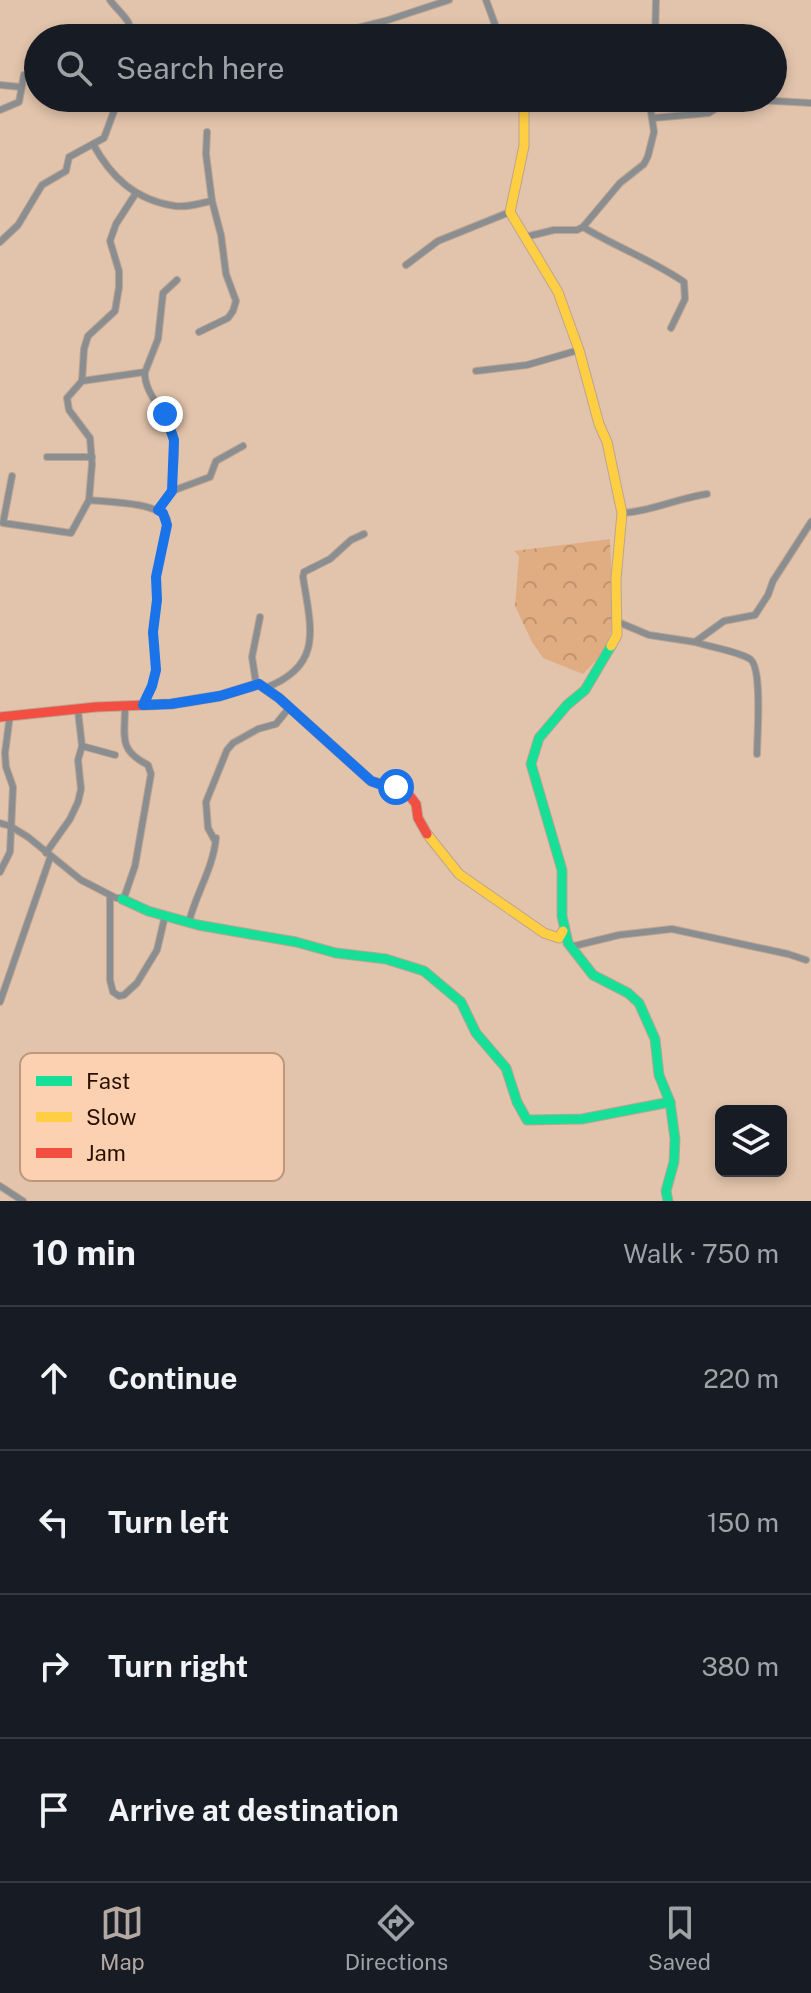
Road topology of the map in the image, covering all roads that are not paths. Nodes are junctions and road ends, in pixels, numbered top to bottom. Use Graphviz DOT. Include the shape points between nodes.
graph roads {
  1 [pos="110,0"];
  2 [pos="449,0"];
  3 [pos="486,0"];
  4 [pos="656,0"];
  5 [pos="129,24"];
  6 [pos="373,24"];
  7 [pos="495,24"];
  8 [pos="655,24"];
  9 [pos="24,75"];
  10 [pos="0,85"];
  11 [pos="21,87"];
  12 [pos="787,102"];
  13 [pos="811,103"];
  14 [pos="0,110"];
  15 [pos="114,112"];
  16 [pos="524,112"];
  17 [pos="652,112"];
  18 [pos="710,112"];
  19 [pos="653,118"];
  20 [pos="207,132"];
  21 [pos="93,144"];
  22 [pos="136,193"];
  23 [pos="212,201"];
  24 [pos="510,212"];
  25 [pos="583,227"];
  26 [pos="525,237"];
  27 [pos="0,242"];
  28 [pos="406,265"];
  29 [pos="177,280"];
  30 [pos="671,328"];
  31 [pos="199,332"];
  32 [pos="579,350"];
  33 [pos="476,371"];
  34 [pos="145,372"];
  35 [pos="82,381"];
  36 [pos="243,446"];
  37 [pos="47,457"];
  38 [pos="92,457"];
  39 [pos="12,476"];
  40 [pos="172,491"];
  41 [pos="707,494"];
  42 [pos="89,500"];
  43 [pos="158,510"];
  44 [pos="622,513"];
  45 [pos="811,522"];
  46 [pos="364,534"];
  47 [pos="260,617"];
  48 [pos="618,622"];
  49 [pos="695,642"];
  50 [pos="261,686"];
  51 [pos="143,705"];
  52 [pos="125,707"];
  53 [pos="289,708"];
  54 [pos="78,711"];
  55 [pos="5,716"];
  56 [pos="82,746"];
  57 [pos="757,754"];
  58 [pos="115,755"];
  59 [pos="0,823"];
  60 [pos="10,826"];
  61 [pos="48,856"];
  62 [pos="0,872"];
  63 [pos="110,896"];
  64 [pos="122,899"];
  65 [pos="165,916"];
  66 [pos="189,922"];
  67 [pos="563,931"];
  68 [pos="570,947"];
  69 [pos="806,960"];
  70 [pos="0,1002"];
  71 [pos="670,1102"];
  72 [pos="0,1186"];
  73 [pos="23,1201"];
  74 [pos="668,1201"];
  1 -- 5 [label="street"];
  2 -- 6 [label="street"];
  3 -- 7 [label="street"];
  4 -- 8 [label="street"];
  9 -- 11 [label="street"];
  10 -- 11 [label="street"];
  11 -- 14 [label="street" via="19,102"];
  12 -- 13 [label="street"];
  15 -- 21 [label="street" via="107,133"];
  16 -- 24 [label="street" via="524,146"];
  17 -- 19 [label="street"];
  18 -- 19 [label="street"];
  19 -- 25 [label="street" via="644,164 620,183"];
  20 -- 23 [label="street"];
  21 -- 22 [label="street" via="112,175"];
  21 -- 27 [label="street" via="69,157 66,171 42,185 18,225"];
  22 -- 23 [label="street" via="176,207"];
  22 -- 35 [label="street" via="110,241 119,271 115,311 86,342"];
  23 -- 31 [label="street" via="236,301 228,318"];
  24 -- 26 [label="street"];
  24 -- 28 [label="street" via="438,241"];
  25 -- 26 [label="street"];
  25 -- 30 [label="street" via="684,282 685,299"];
  26 -- 32 [label="street" via="558,292"];
  29 -- 34 [label="street" via="163,293 158,339"];
  32 -- 33 [label="street" via="527,365"];
  32 -- 44 [label="street"];
  34 -- 35 [label="street"];
  34 -- 40 [label="street" via="145,384 173,434"];
  35 -- 38 [label="street" via="66,403 90,438"];
  36 -- 40 [label="street" via="216,461 210,477"];
  37 -- 38 [label="street"];
  38 -- 42 [label="street"];
  39 -- 42 [label="street" via="5,524 71,533"];
  40 -- 43 [label="street"];
  41 -- 44 [label="street"];
  42 -- 43 [label="street"];
  43 -- 51 [label="street" via="167,525 156,577 156,663"];
  44 -- 48 [label="street"];
  45 -- 49 [label="street" via="755,615 724,621"];
  46 -- 50 [label="street" via="304,572 310,628 306,657 285,680"];
  47 -- 50 [label="street" via="252,657"];
  48 -- 49 [label="street" via="649,635"];
  48 -- 67 [label="street" via="612,647 588,685 553,720 531,755 562,870"];
  49 -- 57 [label="street" via="748,658 755,665"];
  50 -- 51 [label="street"];
  50 -- 53 [label="street"];
  51 -- 52 [label="street"];
  52 -- 54 [label="street"];
  52 -- 64 [label="street" via="125,746 151,774 133,874"];
  53 -- 66 [label="street" via="276,724 258,729 227,750 206,802 215,848"];
  53 -- 67 [label="street" via="371,781 411,796 423,829 464,879 544,933 559,938"];
  54 -- 55 [label="street"];
  54 -- 56 [label="street"];
  55 -- 60 [label="street" via="5,758 13,787"];
  56 -- 58 [label="street"];
  56 -- 61 [label="street" via="78,802"];
  59 -- 60 [label="street"];
  60 -- 61 [label="street"];
  60 -- 62 [label="street" via="10,852"];
  61 -- 63 [label="street"];
  61 -- 70 [label="street"];
  63 -- 64 [label="street"];
  63 -- 65 [label="street" via="110,977 117,995 140,979 159,947"];
  64 -- 65 [label="street"];
  65 -- 66 [label="street"];
  66 -- 71 [label="street" via="424,971 461,1002 473,1028 506,1068 527,1120 582,1119"];
  67 -- 68 [label="street"];
  68 -- 69 [label="street" via="608,936 672,929"];
  68 -- 71 [label="street" via="593,975 639,1003 655,1039 659,1075"];
  71 -- 74 [label="street" via="675,1139"];
  72 -- 73 [label="street"];
}
